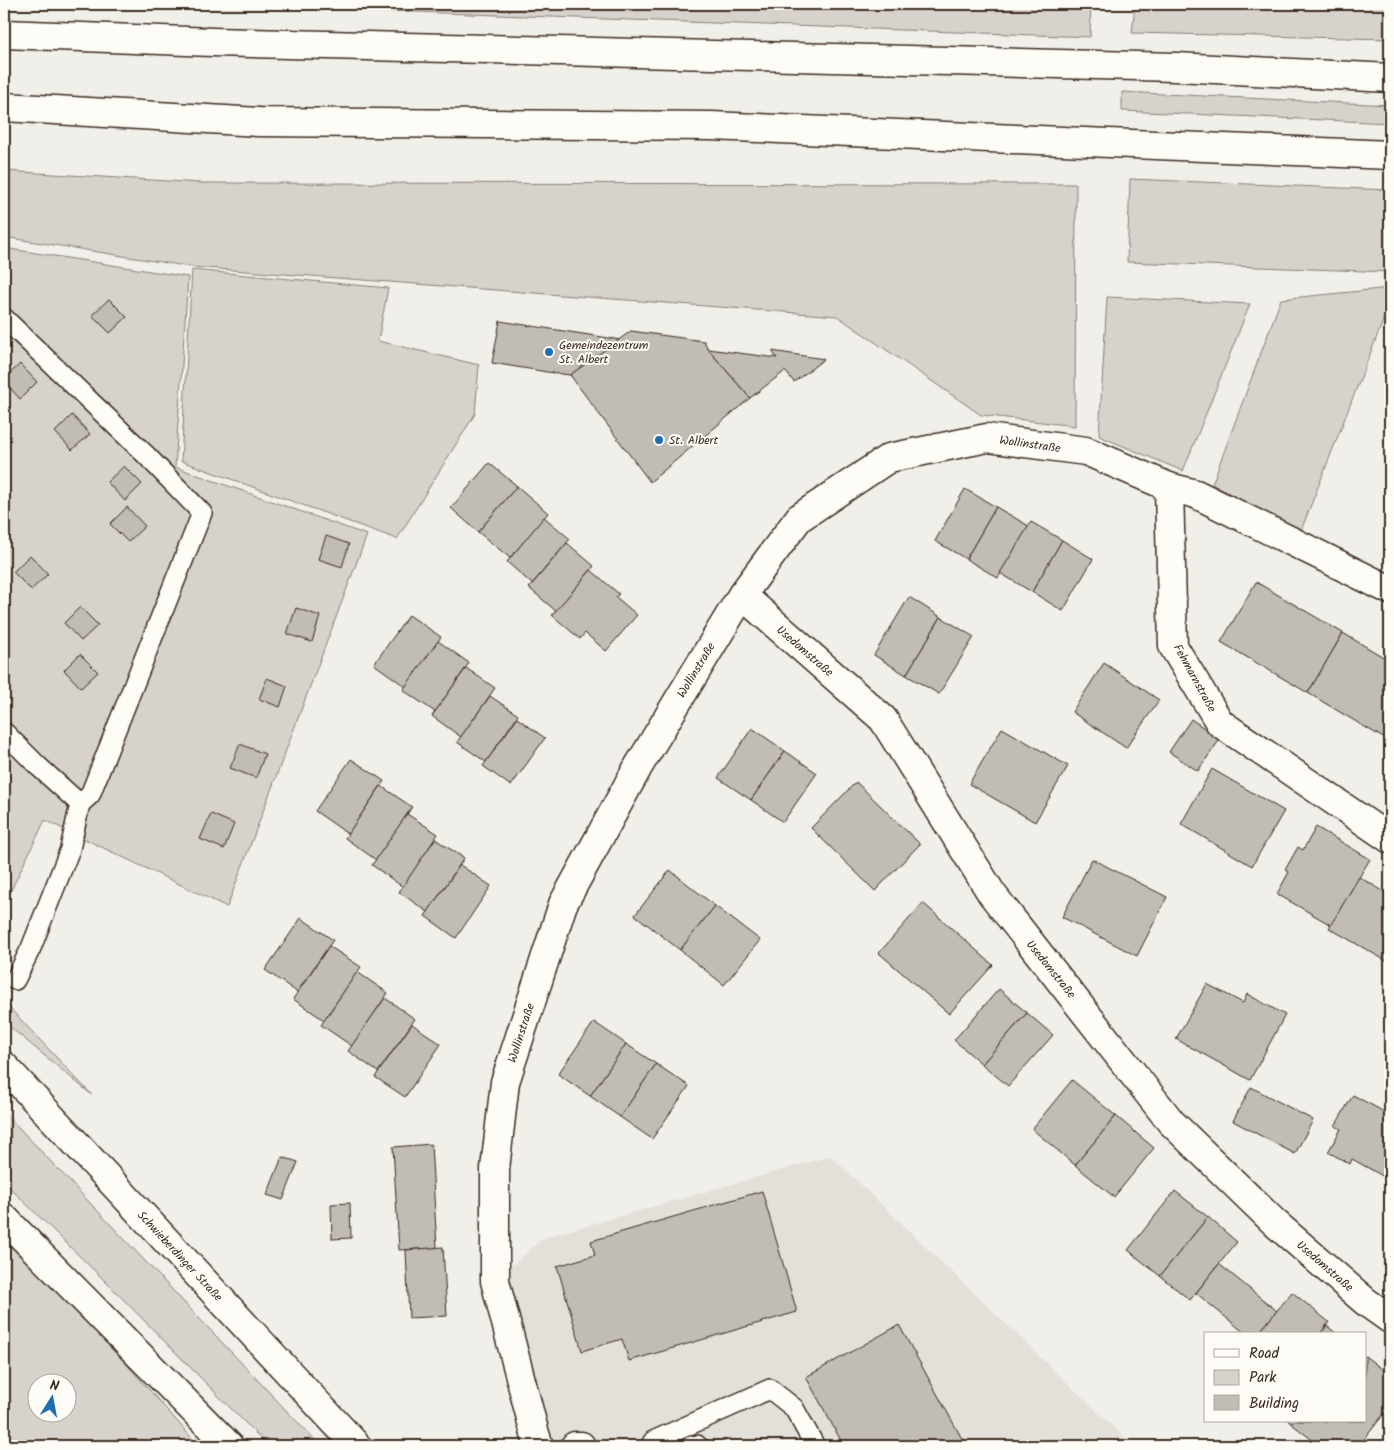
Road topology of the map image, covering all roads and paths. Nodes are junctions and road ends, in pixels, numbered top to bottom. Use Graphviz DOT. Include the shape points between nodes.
graph roads {
  1 [pos="4,34"];
  2 [pos="1390,78"];
  3 [pos="4,107"];
  4 [pos="1390,155"];
  5 [pos="4,318"];
  6 [pos="1169,487"];
  7 [pos="1390,590"];
  8 [pos="742,595"];
  9 [pos="4,732"];
  10 [pos="80,804"];
  11 [pos="1390,838"];
  12 [pos="15,980"];
  13 [pos="4,1066"];
  14 [pos="4,1218"];
  15 [pos="1390,1319"];
  16 [pos="229,1446"];
  17 [pos="357,1446"];
  18 [pos="539,1446"];
  19 [pos="575,1446"];
  20 [pos="582,1446"];
  21 [pos="651,1446"];
  22 [pos="691,1446"];
  23 [pos="698,1446"];
  24 [pos="814,1446"];
  1 -- 2 [label="main road" via="1176,67"];
  3 -- 4 [label="main road" via="259,122 711,126"];
  5 -- 10 [label="lane" via="202,513 90,795"];
  6 -- 7 [label="main road, Wollinstraße" via="1196,494"];
  6 -- 8 [label="main road, Wollinstraße" via="1086,451 988,438 889,458 799,518"];
  6 -- 11 [label="main road, Fehmarnstraße" via="1174,646 1220,723"];
  8 -- 15 [label="main road, Usedomstraße" via="883,719 992,894 1171,1122 1275,1223"];
  8 -- 18 [label="main road, Wollinstraße" via="638,767 563,904 505,1082 495,1168 496,1281"];
  9 -- 10 [label="lane"];
  10 -- 12 [label="lane" via="70,849"];
  13 -- 17 [label="main road, Schwieberdinger Straße"];
  14 -- 16 [label="main road"];
  19 -- 20 [label="main road"];
  21 -- 24 [label="lane" via="653,1441 770,1389 794,1408"];
  22 -- 23 [label="lane"];
}
